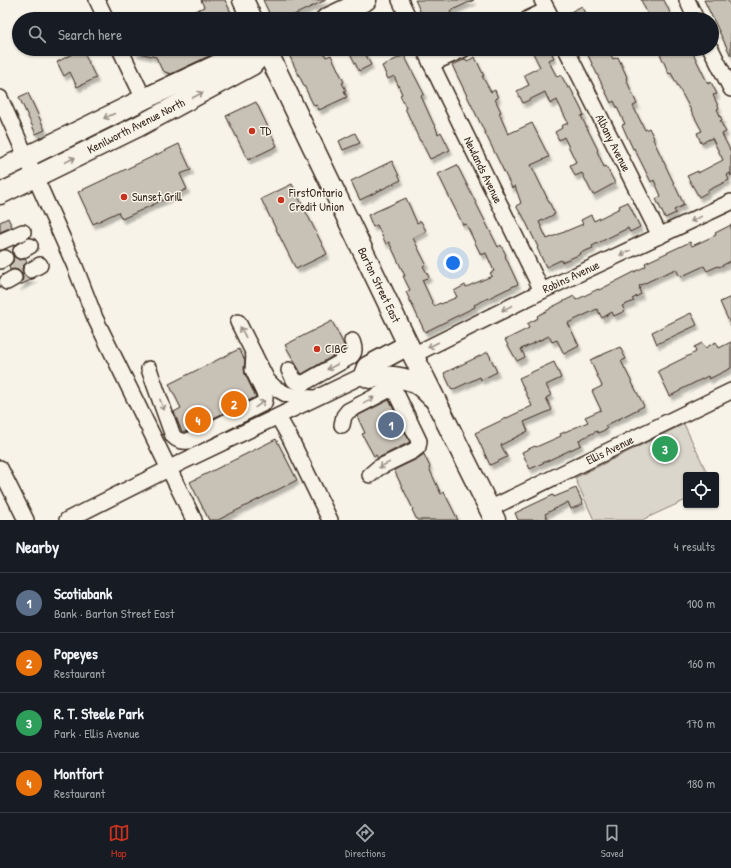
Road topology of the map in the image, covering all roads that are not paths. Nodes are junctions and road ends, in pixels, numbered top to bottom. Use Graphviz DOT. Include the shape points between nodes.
graph roads {
  1 [pos="97,0"];
  2 [pos="243,0"];
  3 [pos="366,0"];
  4 [pos="400,0"];
  5 [pos="686,0"];
  6 [pos="103,12"];
  7 [pos="249,12"];
  8 [pos="341,12"];
  9 [pos="406,12"];
  10 [pos="692,12"];
  11 [pos="123,56"];
  12 [pos="236,56"];
  13 [pos="260,56"];
  14 [pos="269,56"];
  15 [pos="427,56"];
  16 [pos="449,56"];
  17 [pos="570,56"];
  18 [pos="716,56"];
  19 [pos="431,64"];
  20 [pos="727,72"];
  21 [pos="731,89"];
  22 [pos="0,98"];
  23 [pos="144,99"];
  24 [pos="27,158"];
  25 [pos="0,170"];
  26 [pos="35,177"];
  27 [pos="0,194"];
  28 [pos="731,202"];
  29 [pos="23,232"];
  30 [pos="660,236"];
  31 [pos="0,242"];
  32 [pos="542,291"];
  33 [pos="238,322"];
  34 [pos="352,341"];
  35 [pos="410,350"];
  36 [pos="254,354"];
  37 [pos="148,369"];
  38 [pos="289,370"];
  39 [pos="364,375"];
  40 [pos="731,391"];
  41 [pos="317,398"];
  42 [pos="434,398"];
  43 [pos="278,417"];
  44 [pos="342,425"];
  45 [pos="0,468"];
  46 [pos="169,469"];
  47 [pos="370,475"];
  48 [pos="492,514"];
  49 [pos="26,520"];
  50 [pos="67,520"];
  51 [pos="194,520"];
  52 [pos="330,520"];
  1 -- 6 [label="street"];
  2 -- 7 [label="main road"];
  3 -- 8 [label="main road"];
  4 -- 9 [label="street"];
  5 -- 10 [label="street"];
  11 -- 23 [label="street"];
  12 -- 23 [label="main road, Kenilworth Avenue North"];
  26 -- 13 [label="main road, Kenilworth Avenue North, one-way" via="139,126 252,65"];
  14 -- 35 [label="main road, Barton Street East"];
  15 -- 19 [label="street, Newlands Avenue"];
  16 -- 19 [label="street"];
  17 -- 30 [label="street, Albany Avenue"];
  18 -- 20 [label="street"];
  19 -- 32 [label="street, Newlands Avenue"];
  20 -- 21 [label="street"];
  22 -- 24 [label="street"];
  23 -- 24 [label="main road, Kenilworth Avenue North, one-way"];
  24 -- 25 [label="main road, Kenilworth Avenue North"];
  24 -- 26 [label="street"];
  26 -- 27 [label="main road, Kenilworth Avenue North"];
  26 -- 46 [label="street" via="95,318"];
  28 -- 30 [label="street, Robins Avenue, one-way"];
  29 -- 31 [label="street"];
  30 -- 32 [label="street, Robins Avenue, one-way"];
  32 -- 35 [label="street, Robins Avenue, one-way"];
  36 -- 33 [label="street, one-way"];
  34 -- 38 [label="street, one-way" via="354,350 350,358 302,384 294,380"];
  35 -- 39 [label="main road" via="368,367"];
  35 -- 42 [label="main road, Barton Street East"];
  37 -- 36 [label="street, one-way" via="173,436 184,442 264,403 265,395 253,370"];
  36 -- 41 [label="street" via="267,380 275,388 297,397"];
  39 -- 41 [label="street"];
  39 -- 42 [label="main road" via="370,378 406,378 420,385"];
  40 -- 48 [label="street, Ellis Avenue"];
  41 -- 43 [label="street"];
  42 -- 48 [label="main road, Barton Street East"];
  43 -- 46 [label="street"];
  43 -- 52 [label="street"];
  44 -- 47 [label="street, one-way" via="348,411 390,389 396,393 419,441 418,447 378,468"];
  45 -- 49 [label="street"];
  46 -- 50 [label="street"];
  46 -- 51 [label="street"];
}
